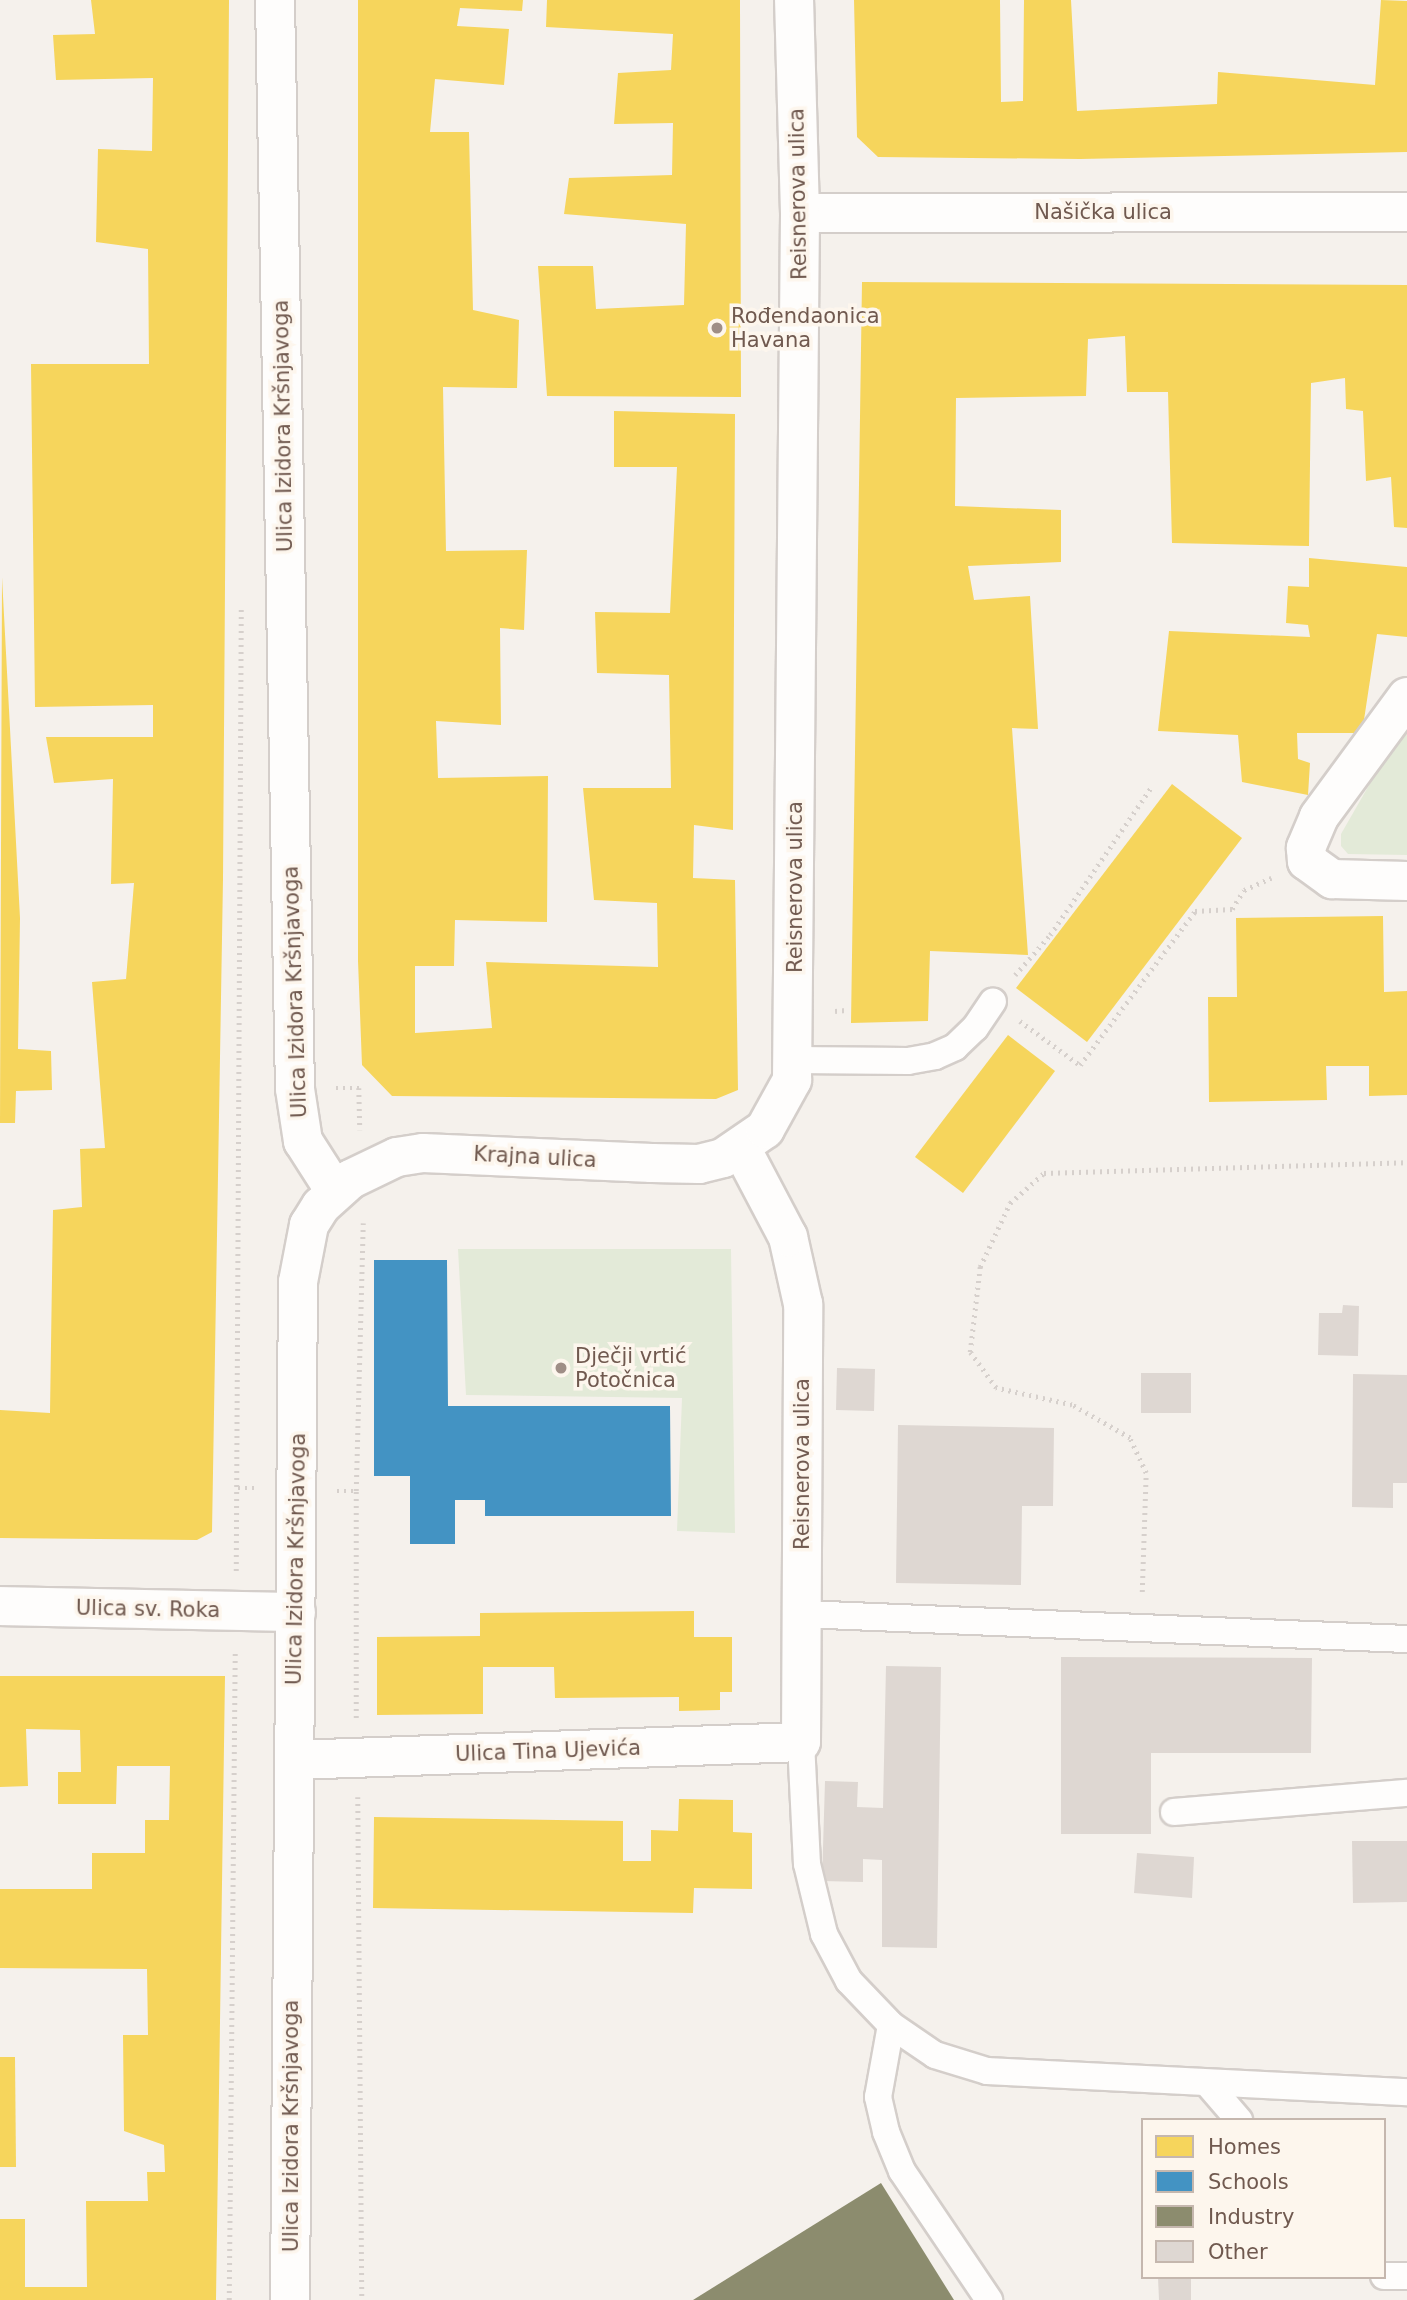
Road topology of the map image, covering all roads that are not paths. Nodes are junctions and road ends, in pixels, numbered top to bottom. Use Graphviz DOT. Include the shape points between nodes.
graph roads {
  1 [pos="275,0"];
  2 [pos="794,0"];
  3 [pos="1407,212"];
  4 [pos="800,213"];
  5 [pos="1407,697"];
  6 [pos="1407,881"];
  7 [pos="993,1001"];
  8 [pos="795,1060"];
  9 [pos="741,1148"];
  10 [pos="348,1182"];
  11 [pos="0,1606"];
  12 [pos="296,1612"];
  13 [pos="802,1614"];
  14 [pos="1407,1639"];
  15 [pos="801,1742"];
  16 [pos="294,1760"];
  17 [pos="1407,1793"];
  18 [pos="1174,1812"];
  19 [pos="891,2025"];
  20 [pos="1209,2084"];
  21 [pos="1407,2092"];
  22 [pos="1238,2118"];
  23 [pos="1386,2276"];
  24 [pos="1407,2276"];
  25 [pos="290,2300"];
  26 [pos="989,2300"];
  1 -- 10 [label="street, Ulica Izidora Kršnjavoga" via="295,1088 303,1141"];
  2 -- 4 [label="street, Reisnerova ulica"];
  3 -- 4 [label="street, Našička ulica"];
  4 -- 8 [label="street, Reisnerova ulica"];
  5 -- 6 [label="street" via="1309,833 1307,861 1332,879"];
  7 -- 8 [label="lane" via="955,1047 935,1056"];
  8 -- 9 [label="street, Reisnerova ulica" via="792,1080 776,1115"];
  9 -- 10 [label="street, Krajna ulica" via="699,1164 423,1153 397,1157"];
  9 -- 13 [label="street, Reisnerova ulica" via="788,1237 803,1304"];
  10 -- 12 [label="street, Ulica Izidora Kršnjavoga" via="309,1225 300,1261"];
  11 -- 12 [label="street, Ulica sv. Roka"];
  12 -- 16 [label="street, Ulica Izidora Kršnjavoga"];
  13 -- 14 [label="lane"];
  13 -- 15 [label="street, Reisnerova ulica"];
  15 -- 16 [label="street, Ulica Tina Ujevića"];
  15 -- 19 [label="lane" via="807,1864 824,1934 849,1981"];
  16 -- 25 [label="street, Ulica Izidora Kršnjavoga"];
  17 -- 18 [label="lane"];
  19 -- 20 [label="lane" via="935,2054 987,2071"];
  19 -- 26 [label="lane" via="878,2097 886,2132 902,2171"];
  20 -- 21 [label="lane"];
  20 -- 22 [label="lane"];
  23 -- 24 [label="lane"];
}
